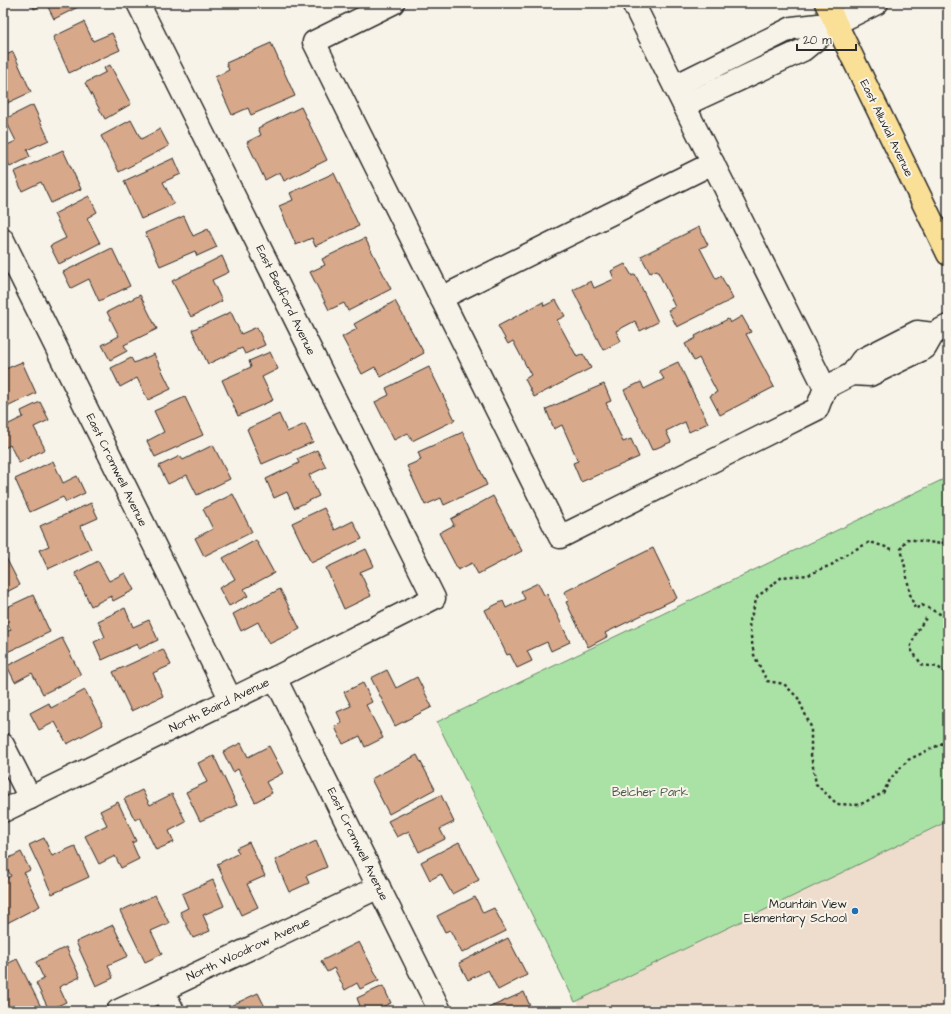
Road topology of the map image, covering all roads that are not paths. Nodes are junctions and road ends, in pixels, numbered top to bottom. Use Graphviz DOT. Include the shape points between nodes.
graph roads {
  1 [pos="138,3"];
  2 [pos="393,3"];
  3 [pos="633,3"];
  4 [pos="826,3"];
  5 [pos="876,3"];
  6 [pos="836,23"];
  7 [pos="675,86"];
  8 [pos="684,105"];
  9 [pos="713,163"];
  10 [pos="3,240"];
  11 [pos="948,254"];
  12 [pos="441,298"];
  13 [pos="940,330"];
  14 [pos="825,388"];
  15 [pos="434,598"];
  16 [pos="275,678"];
  17 [pos="231,700"];
  18 [pos="3,745"];
  19 [pos="30,798"];
  20 [pos="3,811"];
  21 [pos="379,887"];
  22 [pos="163,990"];
  23 [pos="118,1011"];
  24 [pos="173,1011"];
  25 [pos="440,1011"];
  1 -- 15 [label="street, East Bedford Avenue"];
  2 -- 12 [label="street" via="314,42"];
  3 -- 7 [label="street"];
  4 -- 6 [label="main road, East Alluvial Avenue"];
  5 -- 6 [label="street"];
  6 -- 7 [label="street" via="792,28"];
  6 -- 8 [label="street" via="803,50"];
  6 -- 11 [label="main road, East Alluvial Avenue"];
  7 -- 8 [label="street"];
  8 -- 9 [label="street"];
  9 -- 12 [label="street"];
  9 -- 14 [label="street"];
  10 -- 17 [label="street, East Cromwell Avenue"];
  12 -- 14 [label="street" via="560,537 817,409"];
  13 -- 14 [label="street" via="925,348 870,375 852,374"];
  15 -- 16 [label="street, North Baird Avenue"];
  16 -- 17 [label="street, North Baird Avenue"];
  16 -- 21 [label="street, East Cromwell Avenue"];
  17 -- 19 [label="street, North Baird Avenue"];
  18 -- 19 [label="street"];
  19 -- 20 [label="street, North Baird Avenue"];
  21 -- 22 [label="street, North Woodrow Avenue"];
  21 -- 25 [label="street, East Cromwell Avenue"];
  22 -- 23 [label="street, North Woodrow Avenue"];
  22 -- 24 [label="street"];
}
